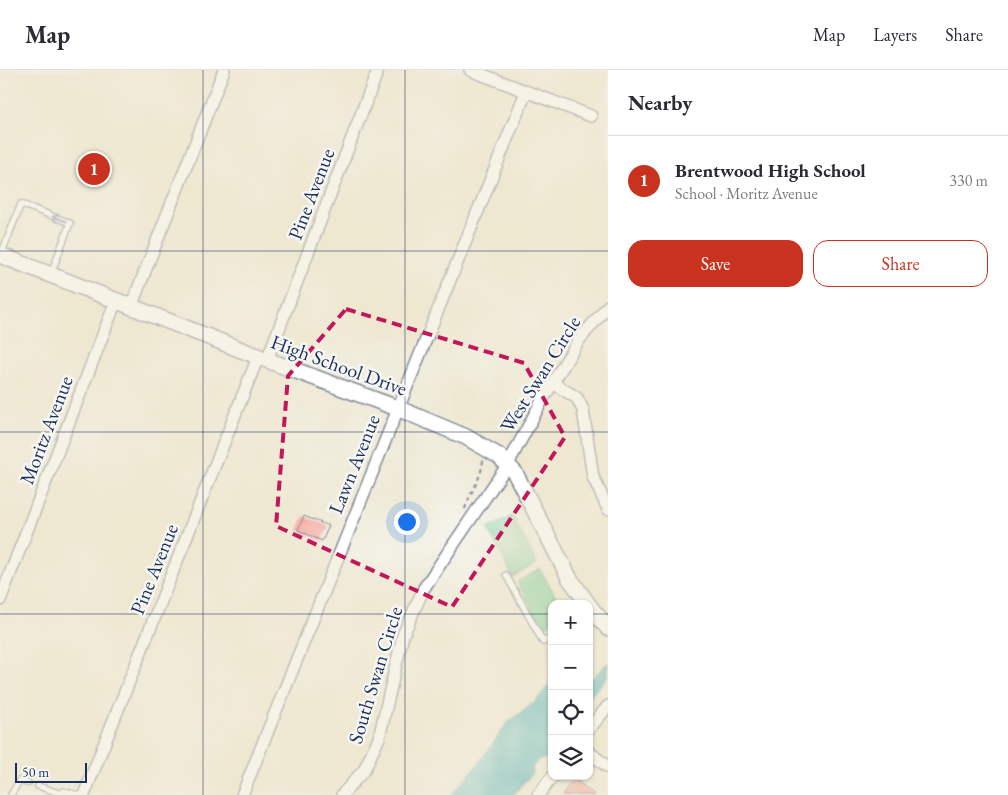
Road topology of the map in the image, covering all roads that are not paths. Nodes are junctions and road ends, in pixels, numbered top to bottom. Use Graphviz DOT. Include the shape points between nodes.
graph roads {
  1 [pos="224,70"];
  2 [pos="378,70"];
  3 [pos="470,70"];
  4 [pos="526,92"];
  5 [pos="591,116"];
  6 [pos="0,255"];
  7 [pos="50,274"];
  8 [pos="116,301"];
  9 [pos="608,306"];
  10 [pos="131,307"];
  11 [pos="262,358"];
  12 [pos="553,383"];
  13 [pos="397,408"];
  14 [pos="508,464"];
  15 [pos="608,508"];
  16 [pos="506,575"];
  17 [pos="0,600"];
  18 [pos="584,600"];
  19 [pos="593,611"];
  20 [pos="608,627"];
  21 [pos="548,639"];
  22 [pos="608,706"];
  23 [pos="593,724"];
  24 [pos="593,755"];
  25 [pos="608,767"];
  26 [pos="550,780"];
  27 [pos="28,783"];
  28 [pos="38,786"];
  29 [pos="58,794"];
  30 [pos="11,795"];
  31 [pos="78,795"];
  32 [pos="84,795"];
  33 [pos="242,795"];
  34 [pos="342,795"];
  35 [pos="538,795"];
  1 -- 10 [label="street"];
  2 -- 11 [label="street, Pine Avenue"];
  3 -- 4 [label="street"];
  4 -- 5 [label="street"];
  4 -- 13 [label="street, Lawn Avenue"];
  6 -- 7 [label="street, High School Drive"];
  7 -- 6 [label="lane, one-way" via="70,223 21,204"];
  7 -- 8 [label="street, High School Drive"];
  8 -- 10 [label="street, High School Drive"];
  8 -- 17 [label="street, Moritz Avenue"];
  9 -- 12 [label="street, West Swan Circle" via="579,340"];
  10 -- 11 [label="street, High School Drive"];
  11 -- 13 [label="street, High School Drive"];
  11 -- 32 [label="street, Pine Avenue"];
  12 -- 14 [label="street, West Swan Circle"];
  12 -- 15 [label="street" via="577,398 583,410 593,477"];
  13 -- 14 [label="street, High School Drive" via="466,437"];
  13 -- 33 [label="street, Lawn Avenue"];
  14 -- 18 [label="street, High School Drive"];
  14 -- 34 [label="street, South Swan Circle" via="424,588 395,662 379,738 364,770"];
  16 -- 21 [label="lane" via="543,642"];
  19 -- 20 [label="street, High School Drive"];
  22 -- 23 [label="street"];
  24 -- 25 [label="street"];
  26 -- 35 [label="street"];
  27 -- 30 [label="lane" via="18,781"];
  28 -- 29 [label="lane"];
  29 -- 31 [label="lane" via="67,791"];
}
